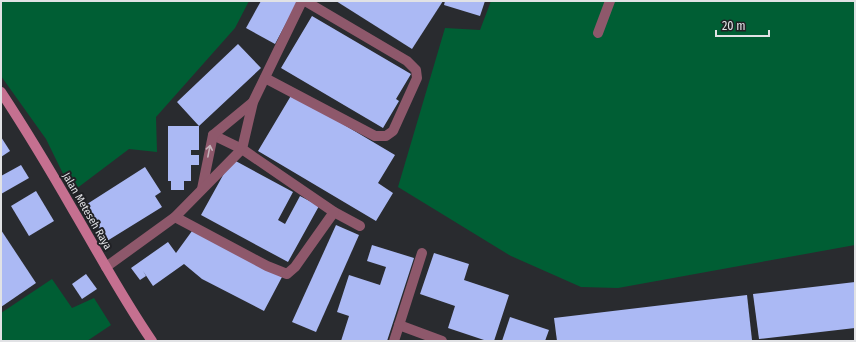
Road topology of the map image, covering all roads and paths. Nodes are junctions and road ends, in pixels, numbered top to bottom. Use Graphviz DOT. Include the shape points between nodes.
graph roads {
  1 [pos="303,1"];
  2 [pos="610,1"];
  3 [pos="598,33"];
  4 [pos="265,78"];
  5 [pos="1,92"];
  6 [pos="254,102"];
  7 [pos="213,135"];
  8 [pos="242,149"];
  9 [pos="202,189"];
  10 [pos="334,212"];
  11 [pos="175,217"];
  12 [pos="360,226"];
  13 [pos="422,253"];
  14 [pos="106,267"];
  15 [pos="399,325"];
  16 [pos="152,341"];
  17 [pos="394,341"];
  18 [pos="442,341"];
  1 -- 4 [label="street"];
  1 -- 4 [label="street" via="407,60 416,70 417,78 393,131 386,136 375,136"];
  2 -- 3 [label="street"];
  4 -- 6 [label="street"];
  5 -- 14 [label="main road, Jalan Meteseh Raya"];
  6 -- 7 [label="street"];
  6 -- 8 [label="street"];
  7 -- 8 [label="street"];
  9 -- 7 [label="street, one-way"];
  8 -- 9 [label="street"];
  8 -- 10 [label="street"];
  9 -- 11 [label="street"];
  10 -- 11 [label="street" via="287,274"];
  10 -- 12 [label="street"];
  11 -- 14 [label="street"];
  13 -- 15 [label="street"];
  14 -- 16 [label="main road, Jalan Meteseh Raya" via="132,313"];
  15 -- 17 [label="street"];
  15 -- 18 [label="street"];
}
